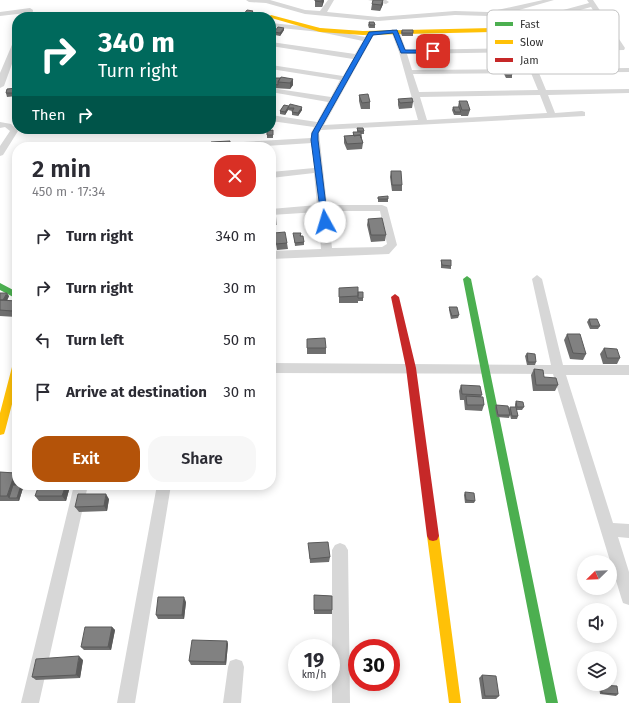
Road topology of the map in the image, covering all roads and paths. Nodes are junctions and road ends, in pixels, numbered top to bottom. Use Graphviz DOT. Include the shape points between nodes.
graph roads {
  1 [pos="249,0"];
  2 [pos="266,0"];
  3 [pos="331,0"];
  4 [pos="371,0"];
  5 [pos="552,0"];
  6 [pos="386,2"];
  7 [pos="591,2"];
  8 [pos="512,10"];
  9 [pos="567,10"];
  10 [pos="12,12"];
  11 [pos="15,12"];
  12 [pos="30,12"];
  13 [pos="0,14"];
  14 [pos="322,14"];
  15 [pos="487,14"];
  16 [pos="276,18"];
  17 [pos="359,18"];
  18 [pos="276,26"];
  19 [pos="320,30"];
  20 [pos="395,31"];
  21 [pos="487,32"];
  22 [pos="367,36"];
  23 [pos="276,45"];
  24 [pos="12,50"];
  25 [pos="487,50"];
  26 [pos="403,52"];
  27 [pos="358,58"];
  28 [pos="3,64"];
  29 [pos="276,68"];
  30 [pos="619,70"];
  31 [pos="629,70"];
  32 [pos="487,71"];
  33 [pos="409,72"];
  34 [pos="534,74"];
  35 [pos="346,79"];
  36 [pos="0,86"];
  37 [pos="276,91"];
  38 [pos="629,91"];
  39 [pos="543,92"];
  40 [pos="415,95"];
  41 [pos="334,100"];
  42 [pos="582,114"];
  43 [pos="552,115"];
  44 [pos="276,119"];
  45 [pos="423,122"];
  46 [pos="0,125"];
  47 [pos="12,127"];
  48 [pos="319,127"];
  49 [pos="12,134"];
  50 [pos="314,140"];
  51 [pos="276,143"];
  52 [pos="0,153"];
  53 [pos="318,170"];
  54 [pos="276,174"];
  55 [pos="323,208"];
  56 [pos="276,212"];
  57 [pos="327,252"];
  58 [pos="276,255"];
  59 [pos="467,279"];
  60 [pos="537,279"];
  61 [pos="0,286"];
  62 [pos="12,293"];
  63 [pos="395,297"];
  64 [pos="276,368"];
  65 [pos="411,368"];
  66 [pos="484,370"];
  67 [pos="558,370"];
  68 [pos="629,370"];
  69 [pos="12,386"];
  70 [pos="0,431"];
  71 [pos="80,490"];
  72 [pos="163,490"];
  73 [pos="608,530"];
  74 [pos="629,531"];
  75 [pos="340,550"];
  76 [pos="629,597"];
  77 [pos="236,668"];
  78 [pos="30,703"];
  79 [pos="126,703"];
  80 [pos="232,703"];
  81 [pos="342,703"];
  82 [pos="455,703"];
  83 [pos="552,703"];
  1 -- 2 [label="street"];
  2 -- 14 [label="street" via="305,12"];
  3 -- 14 [label="street"];
  4 -- 6 [label="street"];
  5 -- 8 [label="street"];
  7 -- 9 [label="street"];
  10 -- 13 [label="street"];
  11 -- 12 [label="street" via="30,10"];
  14 -- 17 [label="street"];
  15 -- 17 [label="street"];
  16 -- 19 [label="street"];
  17 -- 22 [label="street"];
  18 -- 19 [label="street"];
  19 -- 22 [label="street"];
  20 -- 21 [label="street"];
  20 -- 22 [label="street"];
  20 -- 26 [label="street"];
  22 -- 27 [label="street"];
  23 -- 27 [label="street"];
  24 -- 28 [label="street"];
  25 -- 26 [label="street"];
  26 -- 33 [label="street"];
  27 -- 35 [label="street"];
  28 -- 36 [label="street"];
  29 -- 35 [label="street"];
  30 -- 31 [label="street"];
  32 -- 33 [label="street"];
  33 -- 40 [label="street"];
  34 -- 39 [label="street"];
  35 -- 41 [label="street"];
  37 -- 41 [label="street"];
  38 -- 39 [label="street"];
  39 -- 40 [label="street"];
  39 -- 43 [label="street"];
  40 -- 45 [label="street"];
  41 -- 48 [label="street"];
  42 -- 43 [label="street"];
  43 -- 45 [label="street"];
  44 -- 48 [label="street"];
  45 -- 48 [label="street"];
  46 -- 47 [label="street"];
  48 -- 50 [label="street"];
  49 -- 52 [label="street"];
  50 -- 51 [label="street"];
  50 -- 53 [label="street"];
  53 -- 54 [label="street"];
  53 -- 55 [label="street"];
  55 -- 56 [label="street"];
  55 -- 57 [label="street"];
  55 -- 57 [label="street" via="384,209 392,245 385,251"];
  57 -- 58 [label="street"];
  59 -- 66 [label="street"];
  60 -- 67 [label="street"];
  61 -- 62 [label="street"];
  63 -- 65 [label="street"];
  64 -- 65 [label="street"];
  65 -- 66 [label="street"];
  65 -- 82 [label="street"];
  66 -- 67 [label="street"];
  66 -- 83 [label="street"];
  67 -- 68 [label="street"];
  67 -- 73 [label="street"];
  69 -- 70 [label="street"];
  71 -- 78 [label="street"];
  72 -- 79 [label="street"];
  73 -- 74 [label="street"];
  73 -- 76 [label="street"];
  75 -- 81 [label="street"];
  77 -- 80 [label="street"];
}
